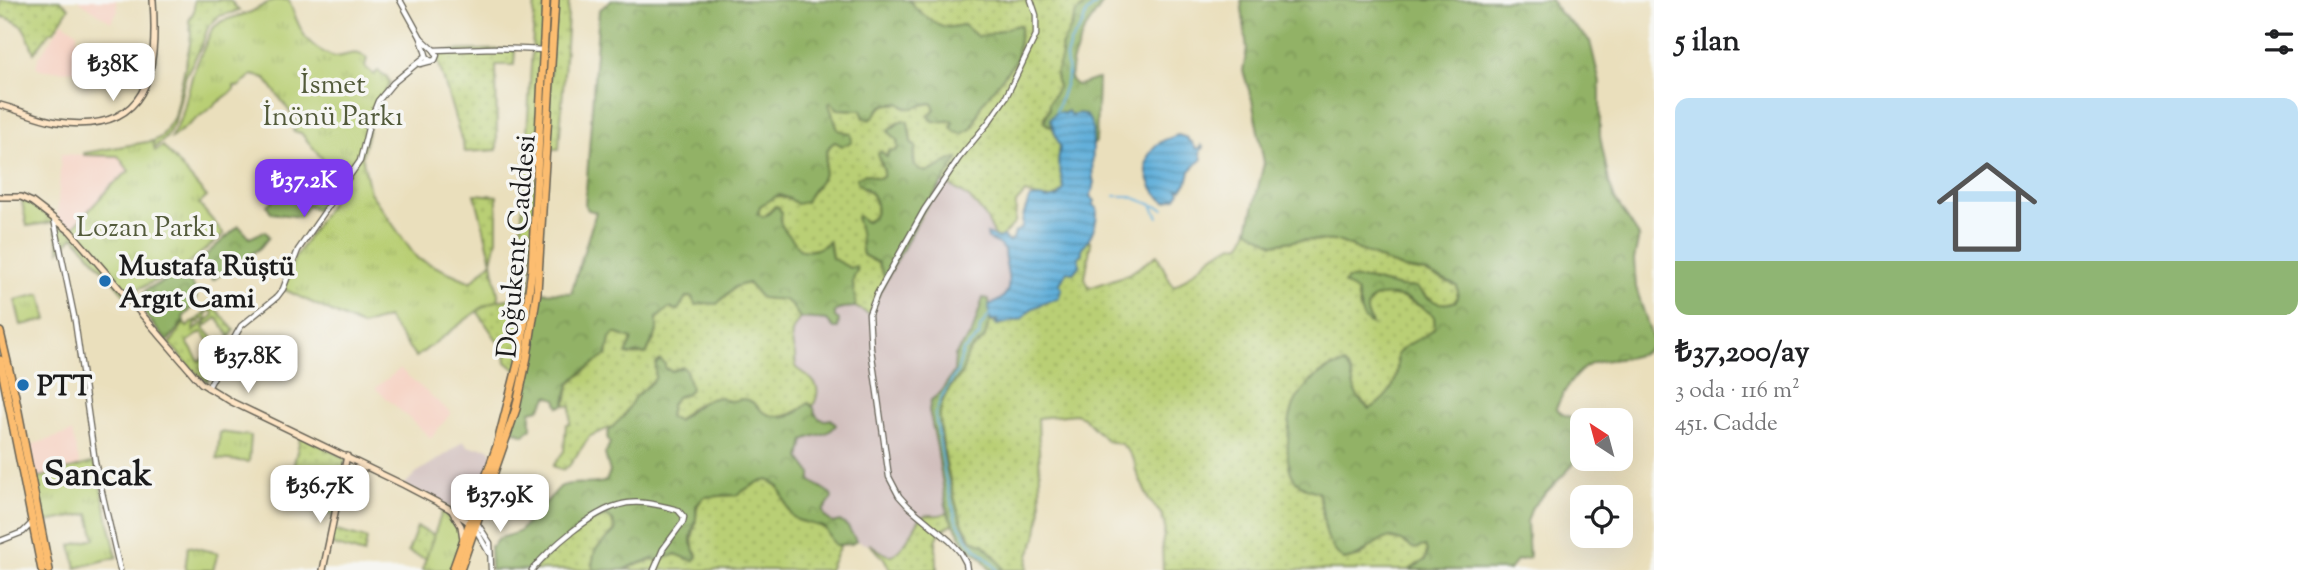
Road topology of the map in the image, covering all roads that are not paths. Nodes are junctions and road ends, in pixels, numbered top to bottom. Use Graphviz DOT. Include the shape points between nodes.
graph roads {
  1 [pos="153,0"];
  2 [pos="400,0"];
  3 [pos="546,0"];
  4 [pos="555,0"];
  5 [pos="1031,0"];
  6 [pos="421,38"];
  7 [pos="450,49"];
  8 [pos="433,50"];
  9 [pos="547,51"];
  10 [pos="438,56"];
  11 [pos="428,57"];
  12 [pos="0,105"];
  13 [pos="0,197"];
  14 [pos="54,218"];
  15 [pos="0,332"];
  16 [pos="0,360"];
  17 [pos="208,388"];
  18 [pos="349,459"];
  19 [pos="365,468"];
  20 [pos="374,471"];
  21 [pos="345,476"];
  22 [pos="341,485"];
  23 [pos="482,491"];
  24 [pos="450,509"];
  25 [pos="33,522"];
  26 [pos="473,523"];
  27 [pos="23,532"];
  28 [pos="36,538"];
  29 [pos="482,539"];
  30 [pos="0,541"];
  31 [pos="466,543"];
  32 [pos="491,557"];
  33 [pos="42,570"];
  34 [pos="49,570"];
  35 [pos="120,570"];
  36 [pos="323,570"];
  37 [pos="453,570"];
  38 [pos="460,570"];
  39 [pos="491,570"];
  40 [pos="531,570"];
  41 [pos="654,570"];
  42 [pos="967,570"];
  1 -- 12 [label="main road" via="151,72 144,92 130,108 99,121 70,123"];
  2 -- 6 [label="street"];
  3 -- 9 [label="main road, Doğukent Caddesi"];
  4 -- 9 [label="main road, Doğukent Caddesi"];
  5 -- 42 [label="street" via="1036,35 1006,97 924,211 869,314 889,477 908,506 960,552"];
  6 -- 8 [label="street"];
  6 -- 11 [label="street"];
  7 -- 8 [label="street"];
  7 -- 9 [label="street"];
  7 -- 10 [label="street"];
  8 -- 10 [label="street"];
  8 -- 11 [label="street"];
  9 -- 23 [label="main road, Doğukent Caddesi" via="527,313 509,406"];
  9 -- 26 [label="main road, Doğukent Caddesi" via="537,292 527,357 516,409"];
  10 -- 11 [label="street" via="435,60"];
  11 -- 17 [label="street" via="393,83 378,102 360,161 298,250 283,289 241,326"];
  13 -- 14 [label="main road" via="21,197"];
  14 -- 17 [label="main road"];
  14 -- 35 [label="street" via="75,321 95,461"];
  15 -- 34 [label="main road"];
  16 -- 25 [label="main road"];
  17 -- 18 [label="main road"];
  18 -- 19 [label="main road"];
  18 -- 20 [label="main road"];
  18 -- 21 [label="main road"];
  18 -- 22 [label="main road"];
  19 -- 20 [label="main road"];
  19 -- 21 [label="main road"];
  20 -- 24 [label="main road"];
  21 -- 22 [label="main road"];
  22 -- 36 [label="main road"];
  23 -- 24 [label="main road" via="467,507"];
  23 -- 26 [label="main road, Doğukent Caddesi"];
  24 -- 26 [label="main road"];
  24 -- 31 [label="main road"];
  25 -- 27 [label="street"];
  25 -- 28 [label="main road"];
  26 -- 29 [label="street"];
  26 -- 31 [label="main road, Doğukent Caddesi"];
  26 -- 32 [label="street" via="489,540"];
  27 -- 28 [label="street"];
  27 -- 30 [label="street"];
  28 -- 33 [label="main road"];
  29 -- 31 [label="street"];
  29 -- 32 [label="street"];
  31 -- 37 [label="main road, Doğukent Caddesi"];
  31 -- 38 [label="main road, Doğukent Caddesi"];
  32 -- 39 [label="street"];
  40 -- 41 [label="street" via="579,527 629,503 671,508 684,517"];
}
